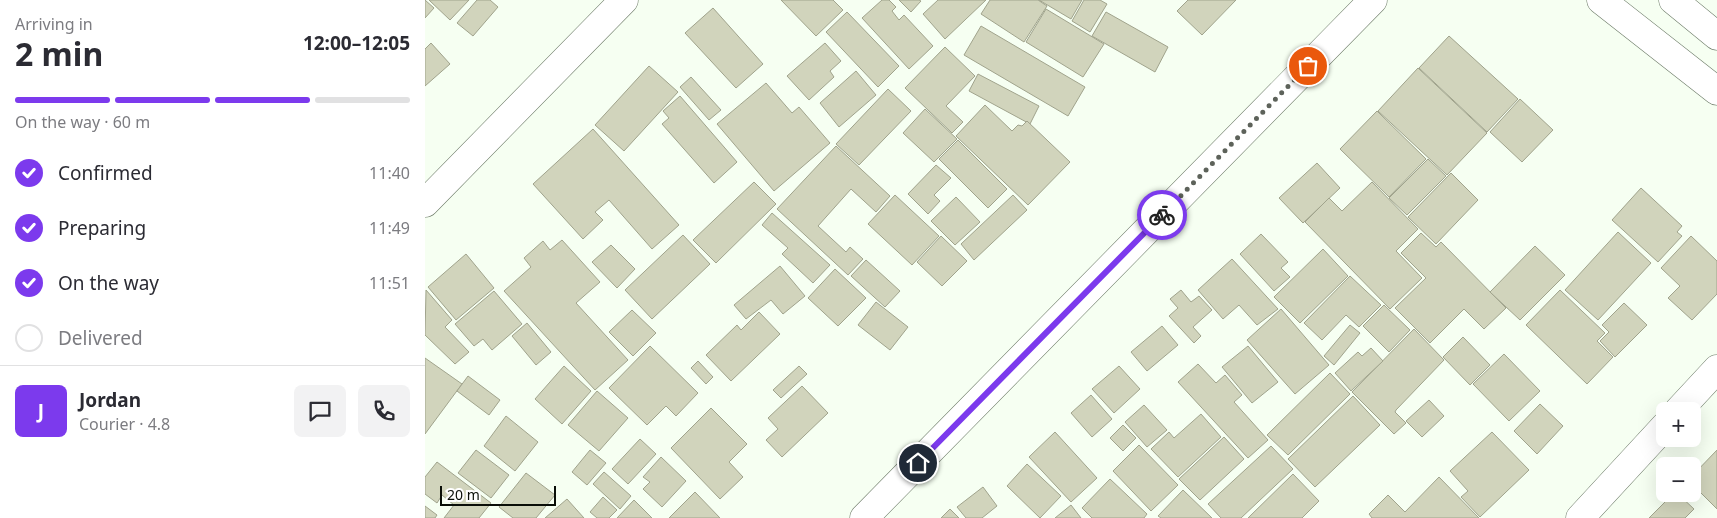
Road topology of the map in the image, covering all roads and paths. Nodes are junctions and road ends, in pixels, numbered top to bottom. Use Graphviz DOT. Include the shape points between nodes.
graph roads {
  1 [pos="624,0"];
  2 [pos="1373,0"];
  3 [pos="1601,0"];
  4 [pos="1673,0"];
  5 [pos="1717,36"];
  6 [pos="1717,92"];
  7 [pos="425,203"];
  8 [pos="1717,369"];
  9 [pos="1686,402"];
  10 [pos="1656,436"];
  11 [pos="864,518"];
  12 [pos="1580,518"];
  1 -- 7 [label="main road"];
  2 -- 11 [label="main road"];
  3 -- 6 [label="main road"];
  4 -- 5 [label="main road"];
  8 -- 9 [label="main road"];
  10 -- 12 [label="main road"];
}
